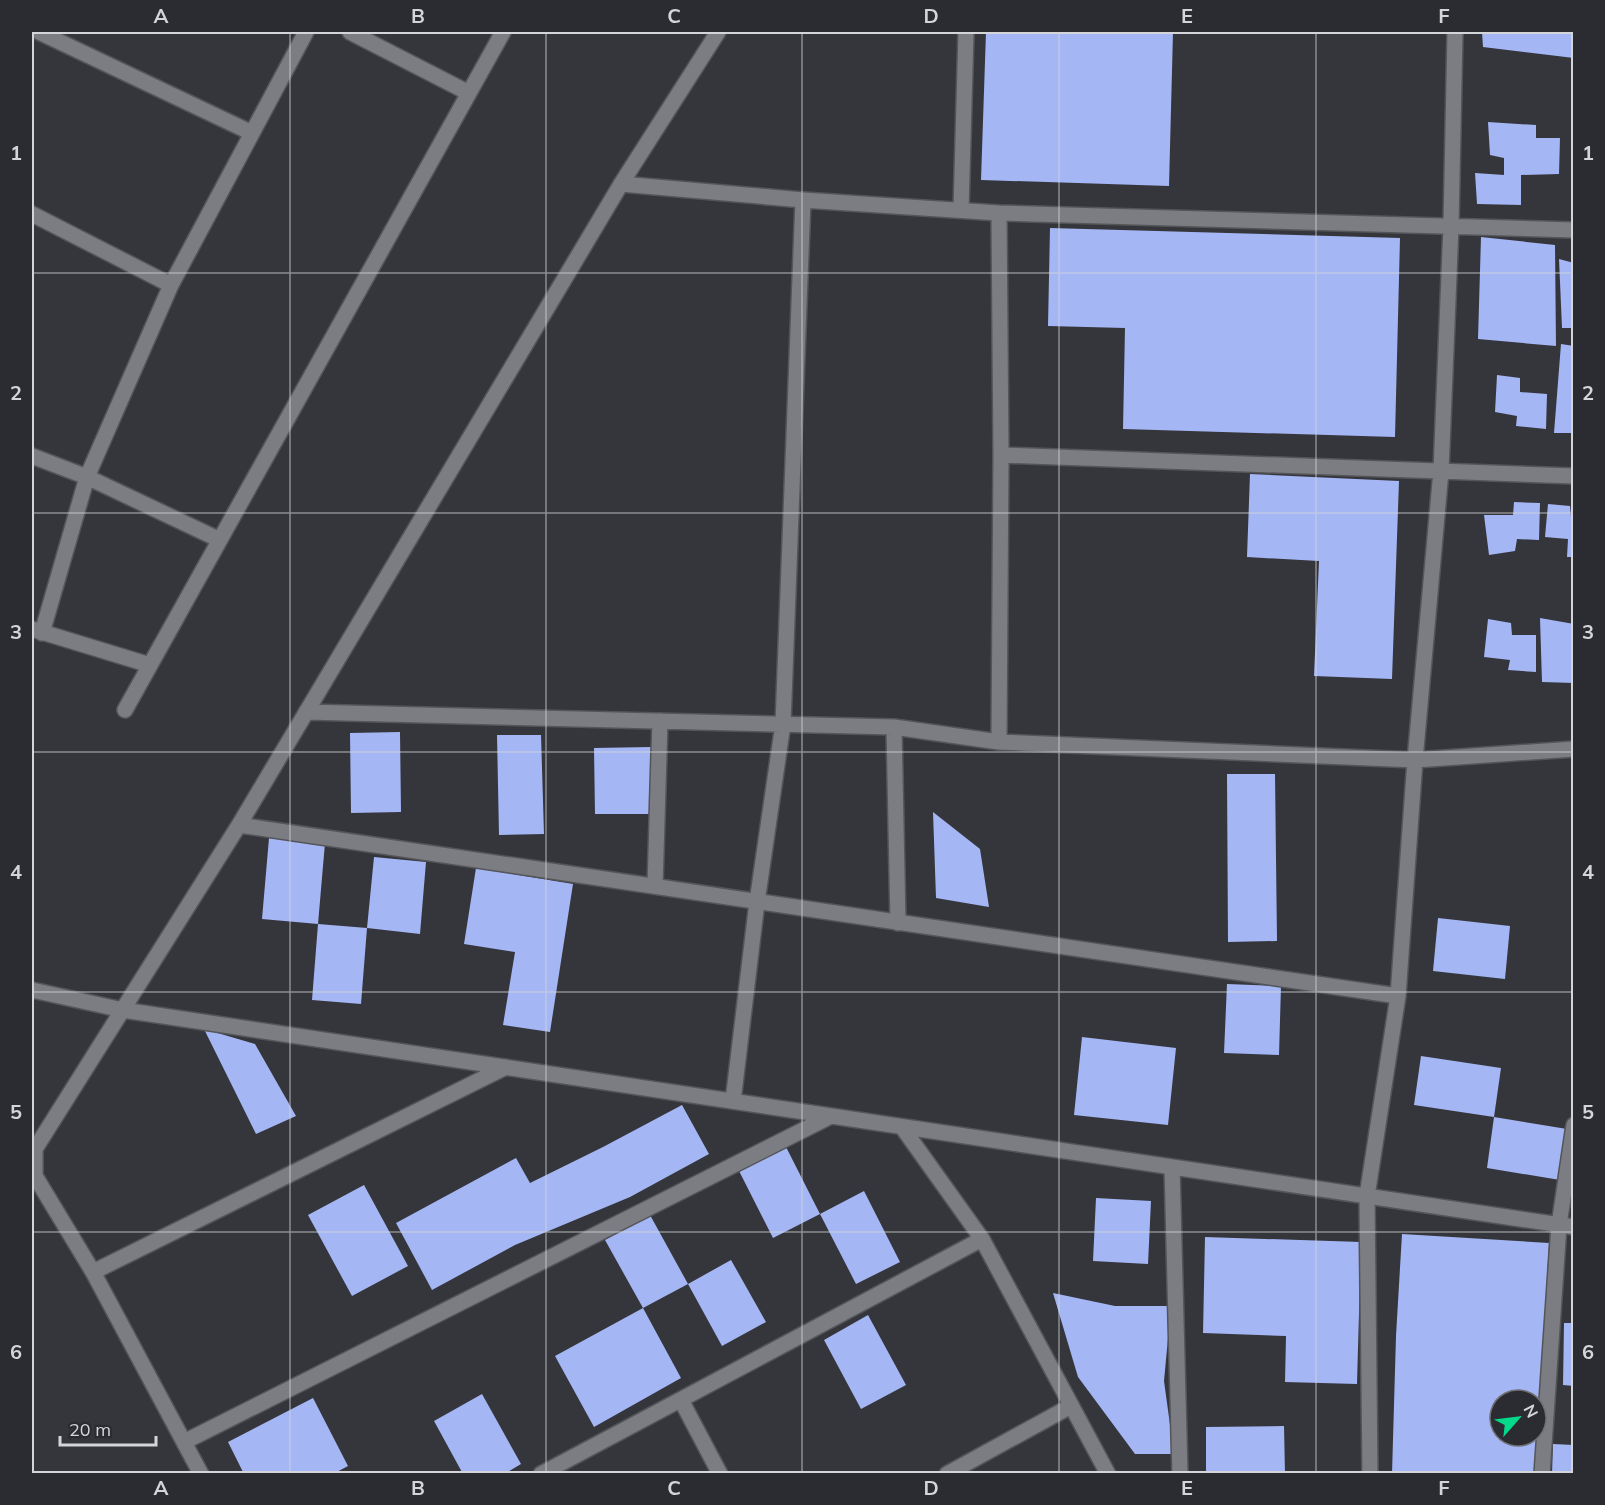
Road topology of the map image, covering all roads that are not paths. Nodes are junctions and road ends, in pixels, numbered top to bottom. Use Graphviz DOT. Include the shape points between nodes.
graph roads {
  1 [pos="39,32"];
  2 [pos="306,32"];
  3 [pos="350,32"];
  4 [pos="503,32"];
  5 [pos="718,32"];
  6 [pos="966,32"];
  7 [pos="1455,32"];
  8 [pos="469,93"];
  9 [pos="252,133"];
  10 [pos="621,184"];
  11 [pos="804,200"];
  12 [pos="961,210"];
  13 [pos="999,213"];
  14 [pos="32,214"];
  15 [pos="1451,226"];
  16 [pos="1574,230"];
  17 [pos="171,285"];
  18 [pos="32,456"];
  19 [pos="1001,456"];
  20 [pos="1441,471"];
  21 [pos="1574,476"];
  22 [pos="87,477"];
  23 [pos="220,540"];
  24 [pos="37,631"];
  25 [pos="150,665"];
  26 [pos="125,710"];
  27 [pos="306,712"];
  28 [pos="660,721"];
  29 [pos="783,724"];
  30 [pos="894,727"];
  31 [pos="999,742"];
  32 [pos="1574,748"];
  33 [pos="1415,760"];
  34 [pos="239,825"];
  35 [pos="655,886"];
  36 [pos="757,902"];
  37 [pos="898,922"];
  38 [pos="32,990"];
  39 [pos="1398,996"];
  40 [pos="123,1010"];
  41 [pos="506,1067"];
  42 [pos="733,1101"];
  43 [pos="831,1116"];
  44 [pos="1574,1125"];
  45 [pos="902,1127"];
  46 [pos="1172,1167"];
  47 [pos="1367,1196"];
  48 [pos="1566,1226"];
  49 [pos="982,1239"];
  50 [pos="93,1272"];
  51 [pos="681,1400"];
  52 [pos="1071,1406"];
  53 [pos="184,1442"];
  54 [pos="201,1473"];
  55 [pos="541,1473"];
  56 [pos="720,1473"];
  57 [pos="948,1473"];
  58 [pos="1108,1473"];
  59 [pos="1180,1473"];
  60 [pos="1370,1473"];
  61 [pos="1542,1473"];
  1 -- 9 [label="street"];
  2 -- 9 [label="street"];
  3 -- 8 [label="street"];
  4 -- 8 [label="street"];
  5 -- 10 [label="street"];
  6 -- 12 [label="street"];
  7 -- 15 [label="street"];
  8 -- 23 [label="street"];
  9 -- 17 [label="street"];
  10 -- 11 [label="street"];
  10 -- 27 [label="street"];
  11 -- 12 [label="street"];
  11 -- 29 [label="street"];
  12 -- 13 [label="street"];
  13 -- 15 [label="street"];
  13 -- 19 [label="street"];
  14 -- 17 [label="street"];
  15 -- 16 [label="street"];
  15 -- 20 [label="street"];
  17 -- 22 [label="street"];
  18 -- 22 [label="street"];
  19 -- 20 [label="street"];
  19 -- 31 [label="street"];
  20 -- 21 [label="street"];
  20 -- 33 [label="street"];
  22 -- 23 [label="street"];
  22 -- 24 [label="street"];
  23 -- 25 [label="street"];
  24 -- 25 [label="street"];
  25 -- 26 [label="street"];
  27 -- 28 [label="street"];
  27 -- 34 [label="street"];
  28 -- 29 [label="street"];
  28 -- 35 [label="street"];
  29 -- 30 [label="street"];
  29 -- 36 [label="street"];
  30 -- 31 [label="street"];
  30 -- 37 [label="street"];
  31 -- 33 [label="street"];
  32 -- 33 [label="street"];
  33 -- 39 [label="street"];
  34 -- 35 [label="street"];
  34 -- 40 [label="street"];
  35 -- 36 [label="street"];
  36 -- 37 [label="street"];
  36 -- 42 [label="street"];
  37 -- 39 [label="street"];
  38 -- 40 [label="street"];
  39 -- 47 [label="street"];
  40 -- 41 [label="street"];
  40 -- 50 [label="street" via="34,1149 35,1176"];
  41 -- 42 [label="street"];
  41 -- 50 [label="street"];
  42 -- 43 [label="street"];
  43 -- 45 [label="street"];
  43 -- 53 [label="street"];
  44 -- 48 [label="street"];
  45 -- 46 [label="street"];
  45 -- 49 [label="street"];
  46 -- 47 [label="street"];
  46 -- 59 [label="street"];
  47 -- 48 [label="street"];
  47 -- 60 [label="street"];
  48 -- 61 [label="street"];
  49 -- 51 [label="street"];
  49 -- 52 [label="street"];
  50 -- 53 [label="street"];
  51 -- 55 [label="street"];
  51 -- 56 [label="street"];
  52 -- 57 [label="street"];
  52 -- 58 [label="street"];
  53 -- 54 [label="street"];
}
